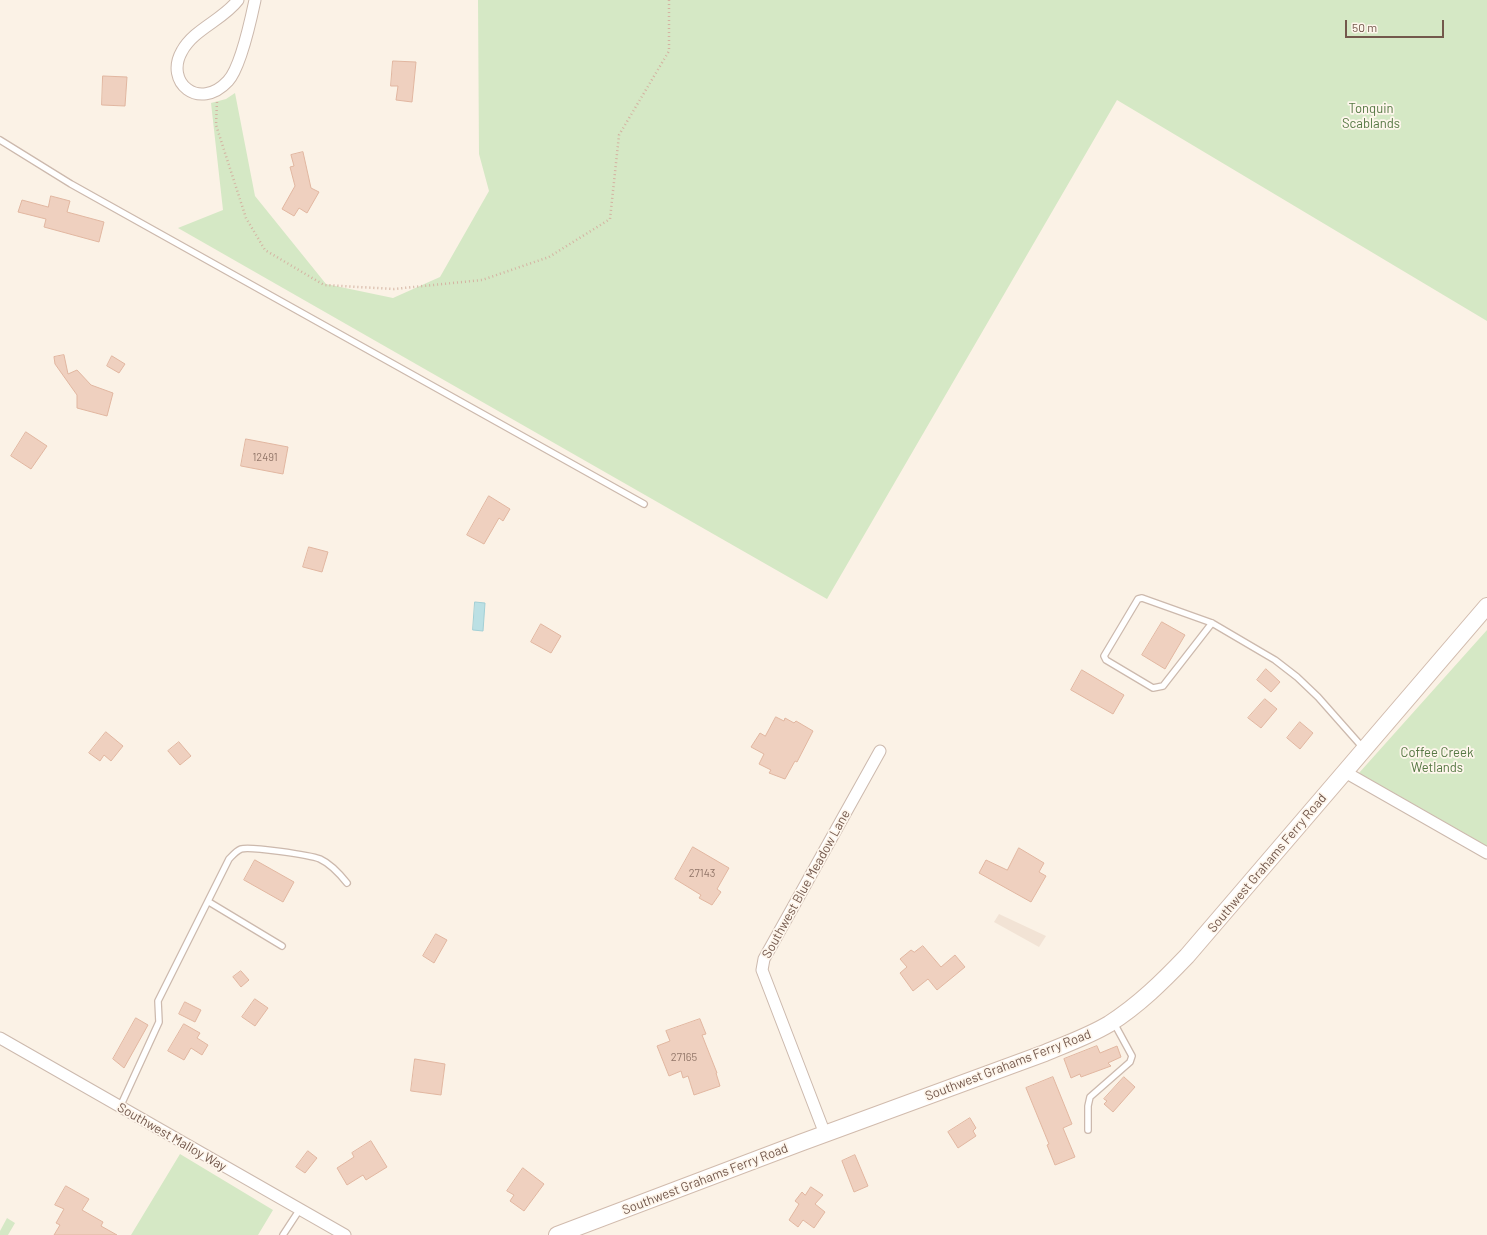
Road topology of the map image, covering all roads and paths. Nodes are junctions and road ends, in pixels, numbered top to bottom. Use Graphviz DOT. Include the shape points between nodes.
graph roads {
  1 [pos="238,0"];
  2 [pos="254,0"];
  3 [pos="669,0"];
  4 [pos="218,90"];
  5 [pos="0,140"];
  6 [pos="644,504"];
  7 [pos="1487,606"];
  8 [pos="1212,623"];
  9 [pos="1364,749"];
  10 [pos="880,751"];
  11 [pos="1345,772"];
  12 [pos="1487,853"];
  13 [pos="347,883"];
  14 [pos="209,902"];
  15 [pos="282,946"];
  16 [pos="1113,1021"];
  17 [pos="0,1038"];
  18 [pos="120,1107"];
  19 [pos="1088,1130"];
  20 [pos="825,1134"];
  21 [pos="300,1209"];
  22 [pos="282,1235"];
  23 [pos="345,1235"];
  24 [pos="557,1235"];
  1 -- 4 [label="street" via="187,44 179,58 177,72 184,86 197,95 206,95"];
  2 -- 4 [label="street" via="234,71"];
  3 -- 4 [label="path" via="669,51 619,136 610,219 549,257 482,280 394,289 324,285 265,250 246,218 216,125"];
  5 -- 6 [label="lane" via="71,184"];
  7 -- 9 [label="main road, Southwest Grahams Ferry Road"];
  8 -- 8 [label="lane" via="1142,598 1138,599 1104,656 1106,660 1153,688 1159,688"];
  8 -- 9 [label="lane" via="1297,676"];
  9 -- 11 [label="main road, Southwest Grahams Ferry Road"];
  10 -- 20 [label="street, Southwest Blue Meadow Lane" via="764,959 762,970"];
  11 -- 12 [label="street"];
  11 -- 16 [label="main road, Southwest Grahams Ferry Road" via="1187,956 1152,992"];
  13 -- 14 [label="lane" via="332,866 319,858 250,848 241,849 229,859"];
  14 -- 15 [label="lane"];
  14 -- 18 [label="lane" via="158,1001 159,1022"];
  16 -- 19 [label="lane" via="1132,1056 1130,1062 1090,1097"];
  16 -- 20 [label="main road, Southwest Grahams Ferry Road" via="1045,1053"];
  17 -- 18 [label="street, Southwest Malloy Way"];
  18 -- 21 [label="street, Southwest Malloy Way"];
  20 -- 24 [label="main road, Southwest Grahams Ferry Road"];
  21 -- 22 [label="lane"];
  21 -- 23 [label="street, Southwest Malloy Way"];
}
